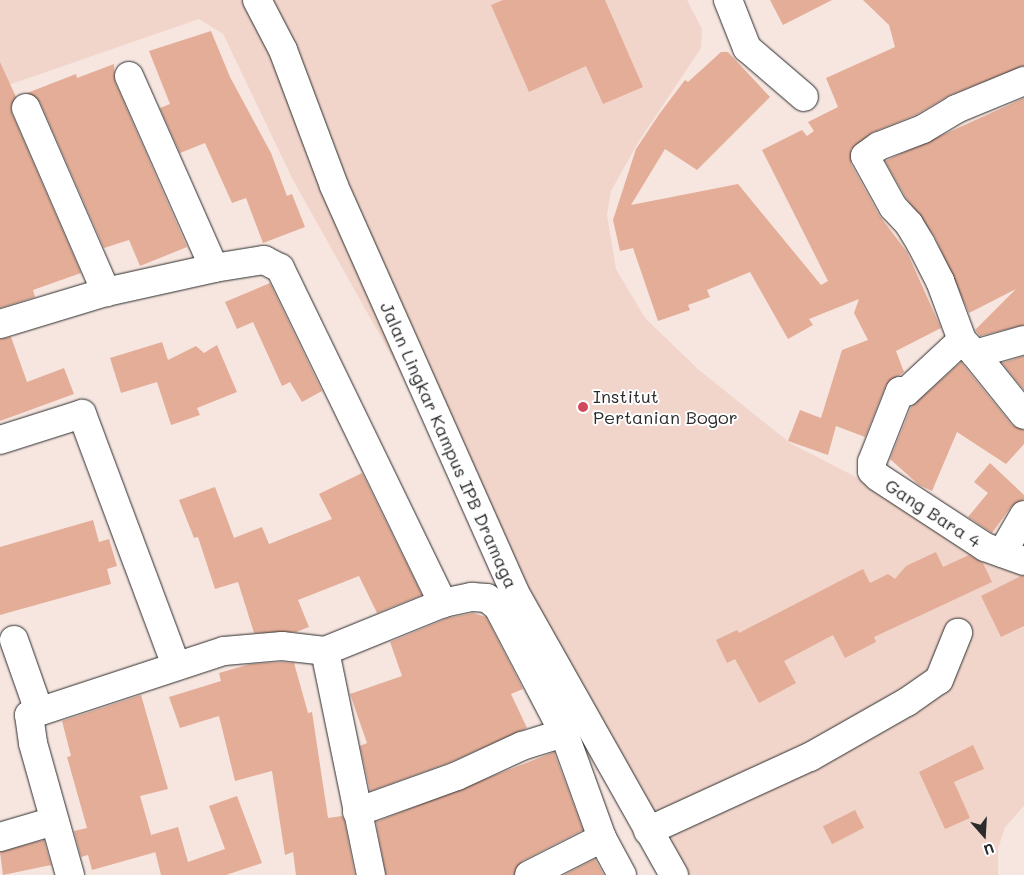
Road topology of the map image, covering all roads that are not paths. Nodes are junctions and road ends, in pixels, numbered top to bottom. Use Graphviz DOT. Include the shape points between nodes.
graph roads {
  1 [pos="257,0"];
  2 [pos="728,0"];
  3 [pos="129,76"];
  4 [pos="1024,82"];
  5 [pos="804,97"];
  6 [pos="26,108"];
  7 [pos="214,268"];
  8 [pos="106,292"];
  9 [pos="0,324"];
  10 [pos="1024,340"];
  11 [pos="968,347"];
  12 [pos="1024,414"];
  13 [pos="0,440"];
  14 [pos="1024,515"];
  15 [pos="1013,557"];
  16 [pos="443,603"];
  17 [pos="958,633"];
  18 [pos="14,640"];
  19 [pos="325,651"];
  20 [pos="176,666"];
  21 [pos="39,711"];
  22 [pos="564,734"];
  23 [pos="357,812"];
  24 [pos="54,822"];
  25 [pos="648,831"];
  26 [pos="0,838"];
  27 [pos="602,838"];
  28 [pos="70,875"];
  29 [pos="371,875"];
  30 [pos="529,875"];
  31 [pos="622,875"];
  32 [pos="674,875"];
  1 -- 25 [label="street, Jalan Lingkar Kampus IPB Dramaga" via="283,50 334,186 514,591"];
  2 -- 5 [label="street" via="747,48"];
  3 -- 7 [label="street"];
  4 -- 11 [label="street" via="956,109 923,129 879,146 865,156 892,207 909,224 921,244"];
  6 -- 8 [label="street"];
  7 -- 8 [label="street"];
  7 -- 16 [label="street" via="264,260 280,268"];
  8 -- 9 [label="street"];
  10 -- 11 [label="street, Gang Bara 4"];
  11 -- 12 [label="street"];
  11 -- 15 [label="street, Gang Bara 4" via="906,392 900,391 872,462 872,471 985,547"];
  13 -- 20 [label="street" via="82,414"];
  14 -- 15 [label="street"];
  16 -- 19 [label="street"];
  16 -- 22 [label="street" via="487,598 498,607"];
  17 -- 25 [label="street" via="939,680 915,697 810,757"];
  18 -- 21 [label="street"];
  19 -- 20 [label="street" via="282,646 224,651"];
  19 -- 23 [label="street"];
  20 -- 21 [label="street"];
  21 -- 24 [label="street" via="29,715"];
  22 -- 23 [label="street" via="522,746 457,776"];
  22 -- 27 [label="street"];
  23 -- 29 [label="street"];
  24 -- 26 [label="street"];
  24 -- 28 [label="street"];
  25 -- 32 [label="street, Jalan Lingkar Kampus IPB Dramaga"];
  27 -- 30 [label="street"];
  27 -- 31 [label="street"];
}
